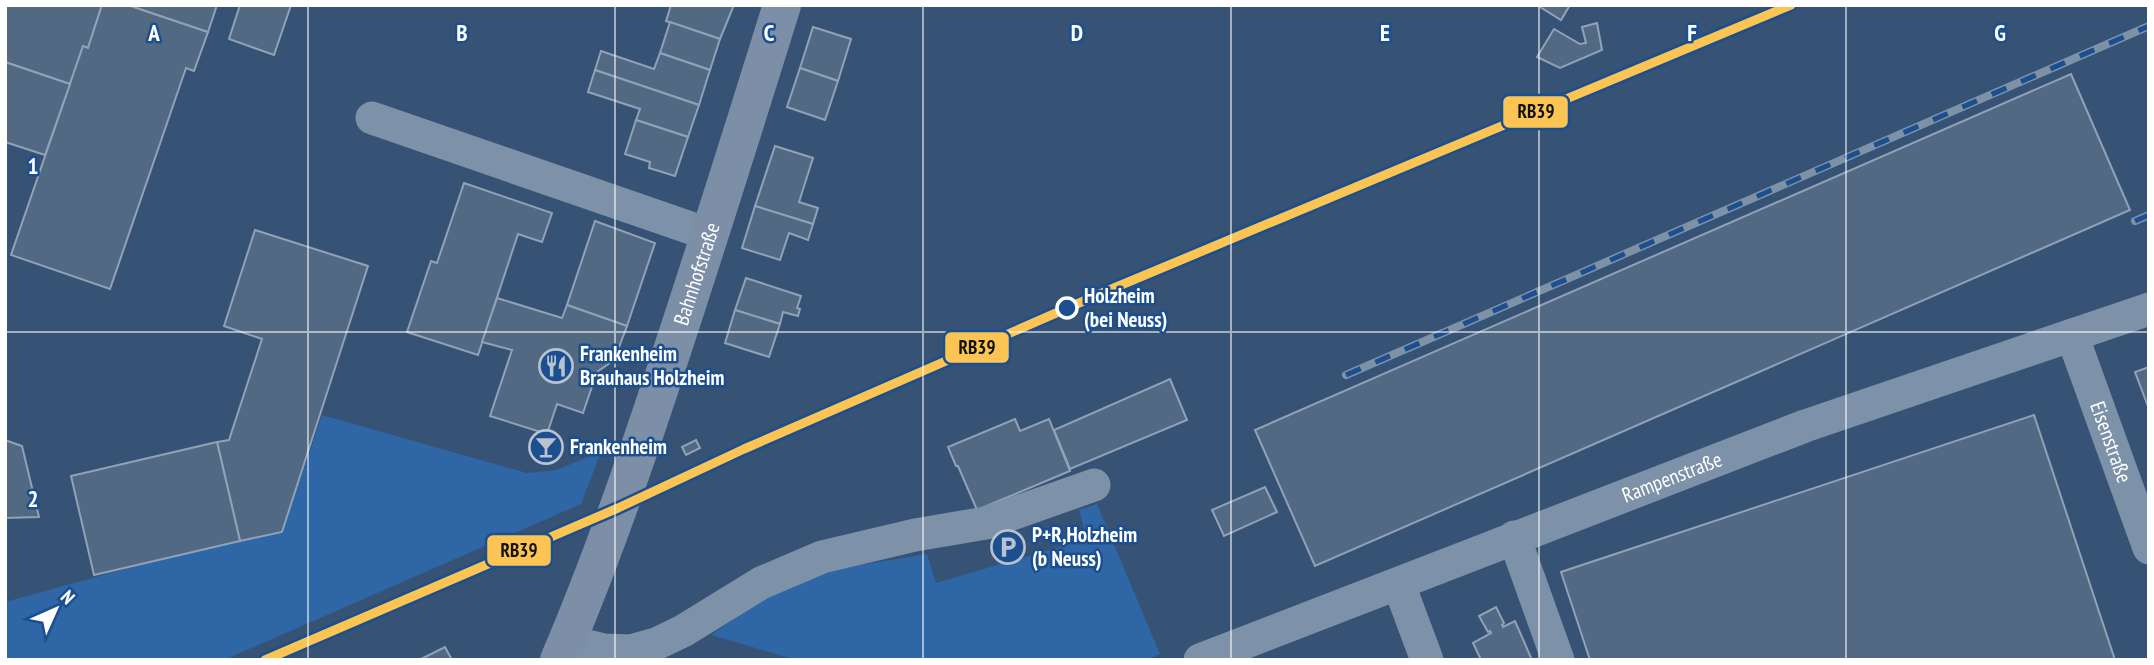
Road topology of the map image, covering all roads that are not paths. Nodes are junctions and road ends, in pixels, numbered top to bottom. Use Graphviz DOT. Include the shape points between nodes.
graph roads {
  1 [pos="782,5"];
  2 [pos="372,118"];
  3 [pos="711,235"];
  4 [pos="2149,309"];
  5 [pos="2072,335"];
  6 [pos="1094,485"];
  7 [pos="1514,537"];
  8 [pos="2149,548"];
  9 [pos="1399,584"];
  10 [pos="563,651"];
  11 [pos="1200,660"];
  12 [pos="1427,660"];
  13 [pos="1558,660"];
  1 -- 3 [label="main road, Bahnhofstraße"];
  2 -- 3 [label="street"];
  3 -- 10 [label="main road, Bahnhofstraße" via="636,459"];
  4 -- 5 [label="street, Rampenstraße"];
  5 -- 7 [label="street, Rampenstraße" via="1805,426"];
  5 -- 8 [label="street, Eisenstraße"];
  6 -- 10 [label="street" via="986,523 822,557 761,583 656,644 631,651"];
  7 -- 9 [label="street, Rampenstraße"];
  7 -- 13 [label="street"];
  9 -- 11 [label="street, Rampenstraße"];
  9 -- 12 [label="street"];
}
